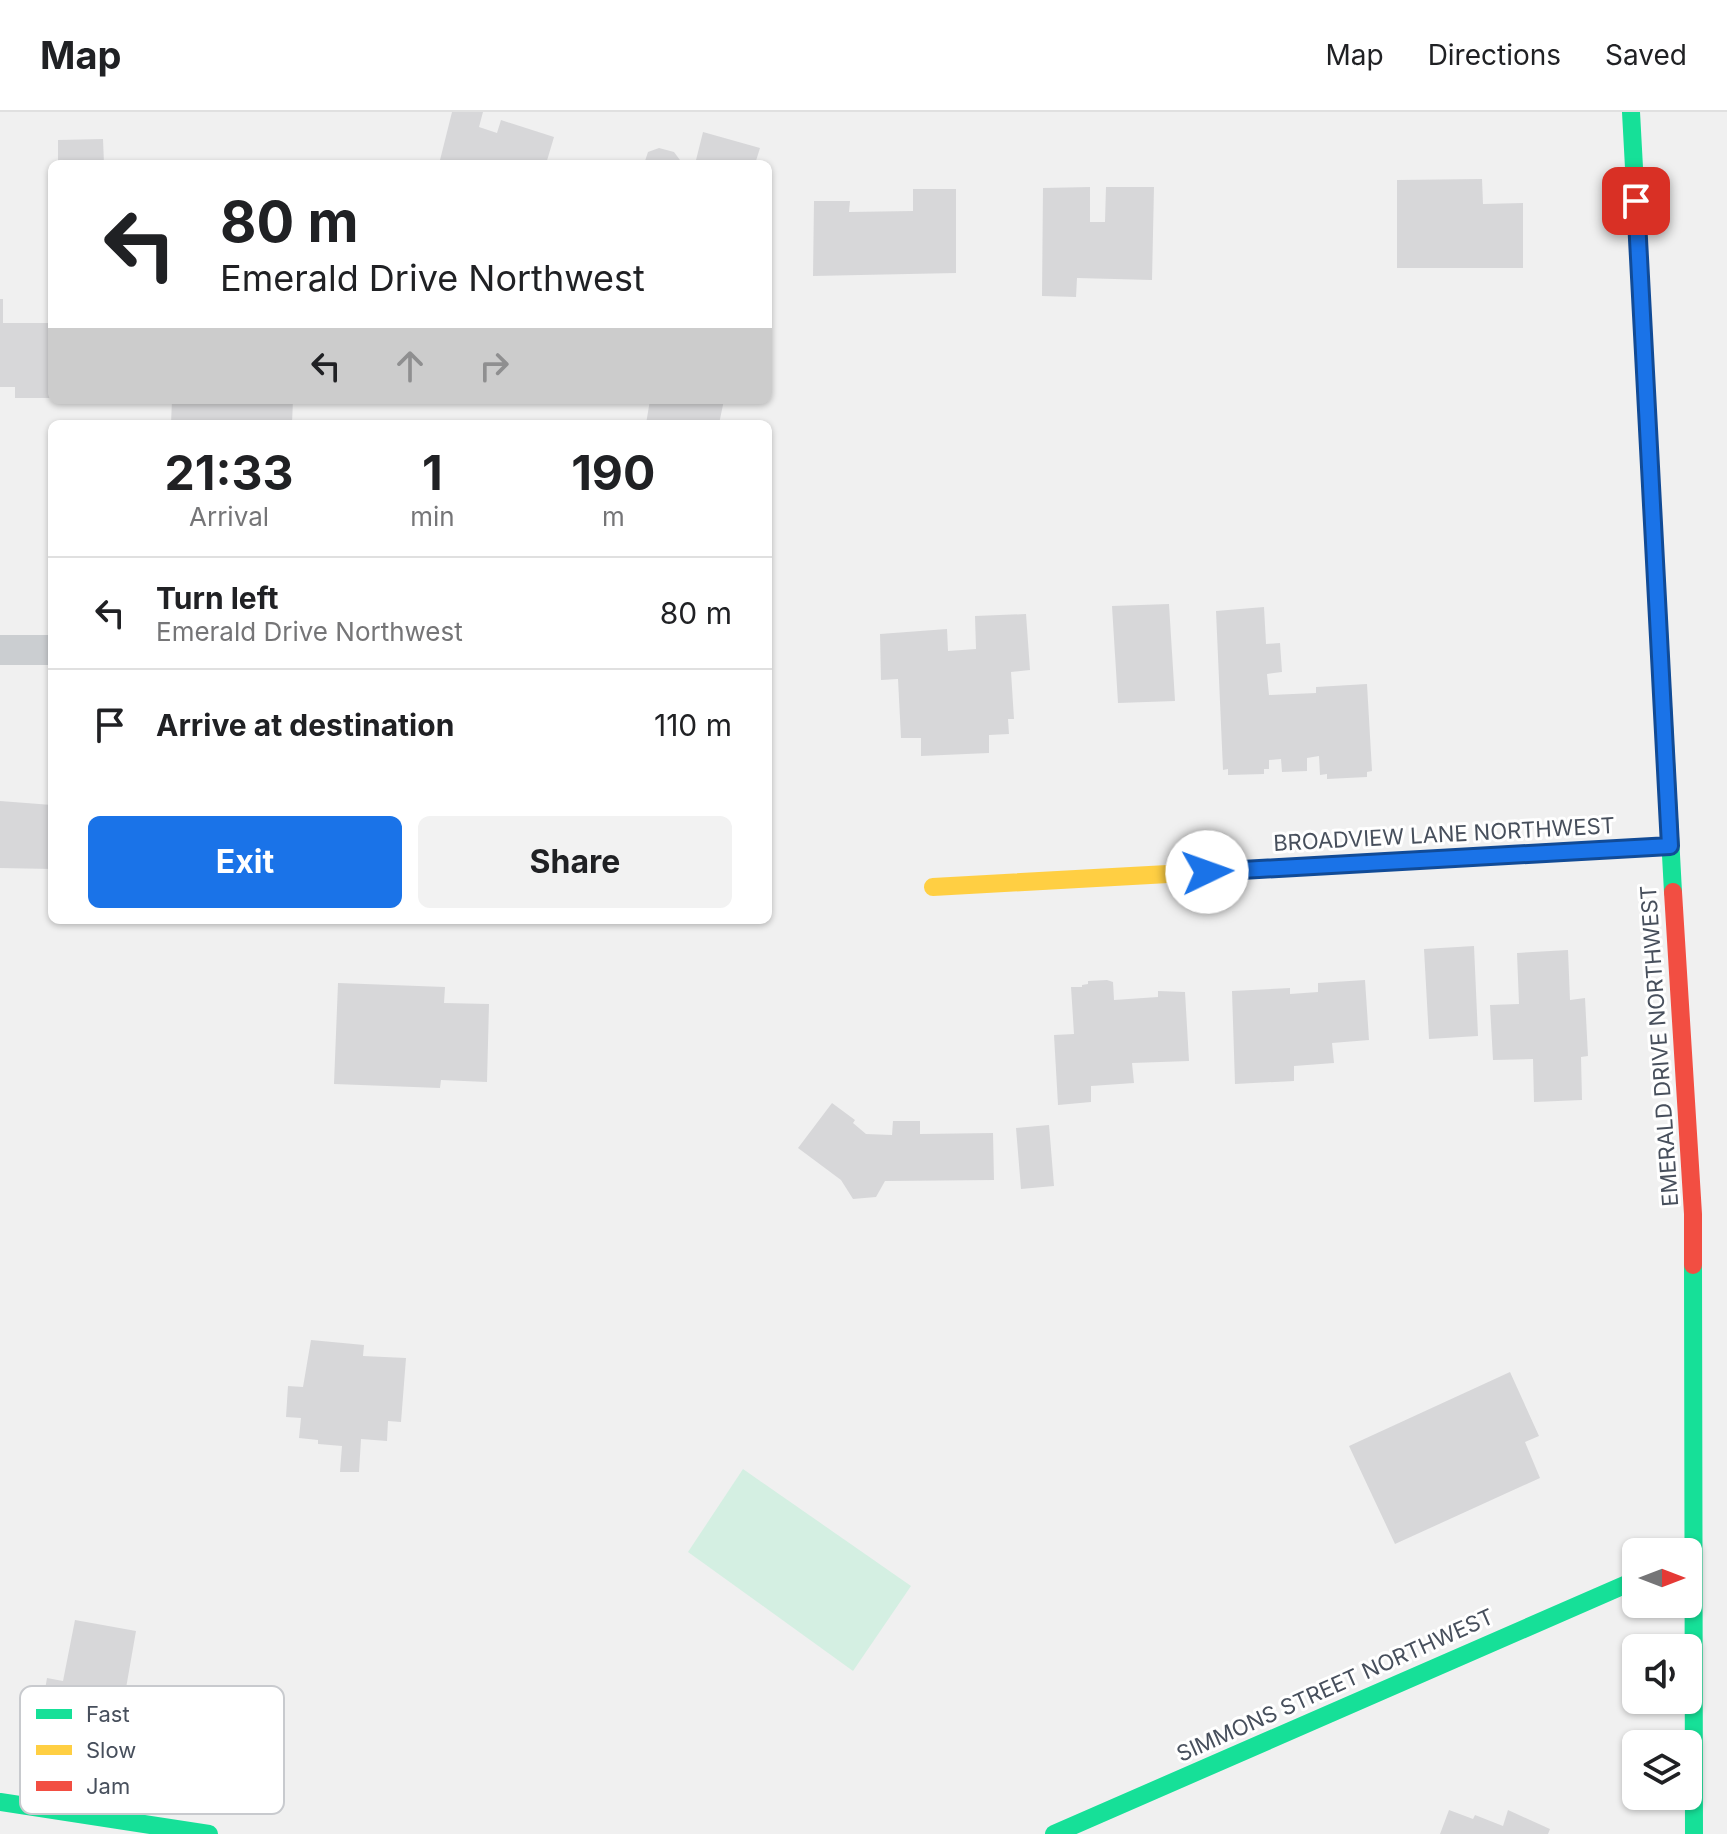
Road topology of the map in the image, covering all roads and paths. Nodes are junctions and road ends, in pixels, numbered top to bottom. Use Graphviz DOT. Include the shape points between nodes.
graph roads {
  1 [pos="1631,112"];
  2 [pos="0,650"];
  3 [pos="48,650"];
  4 [pos="1670,846"];
  5 [pos="933,887"];
  6 [pos="1692,1538"];
  7 [pos="1622,1586"];
  8 [pos="1692,1618"];
  9 [pos="0,1802"];
  10 [pos="20,1805"];
  11 [pos="78,1814"];
  12 [pos="209,1834"];
  13 [pos="1054,1834"];
  14 [pos="1694,1834"];
  1 -- 4 [label="street, EMERALD DRIVE NORTHWEST"];
  2 -- 3 [label="street"];
  4 -- 5 [label="street, BROADVIEW LANE NORTHWEST"];
  4 -- 6 [label="street, EMERALD DRIVE NORTHWEST" via="1693,1214"];
  7 -- 13 [label="street, SIMMONS STREET NORTHWEST"];
  8 -- 14 [label="street, EMERALD DRIVE NORTHWEST"];
  9 -- 10 [label="street"];
  11 -- 12 [label="street"];
}
